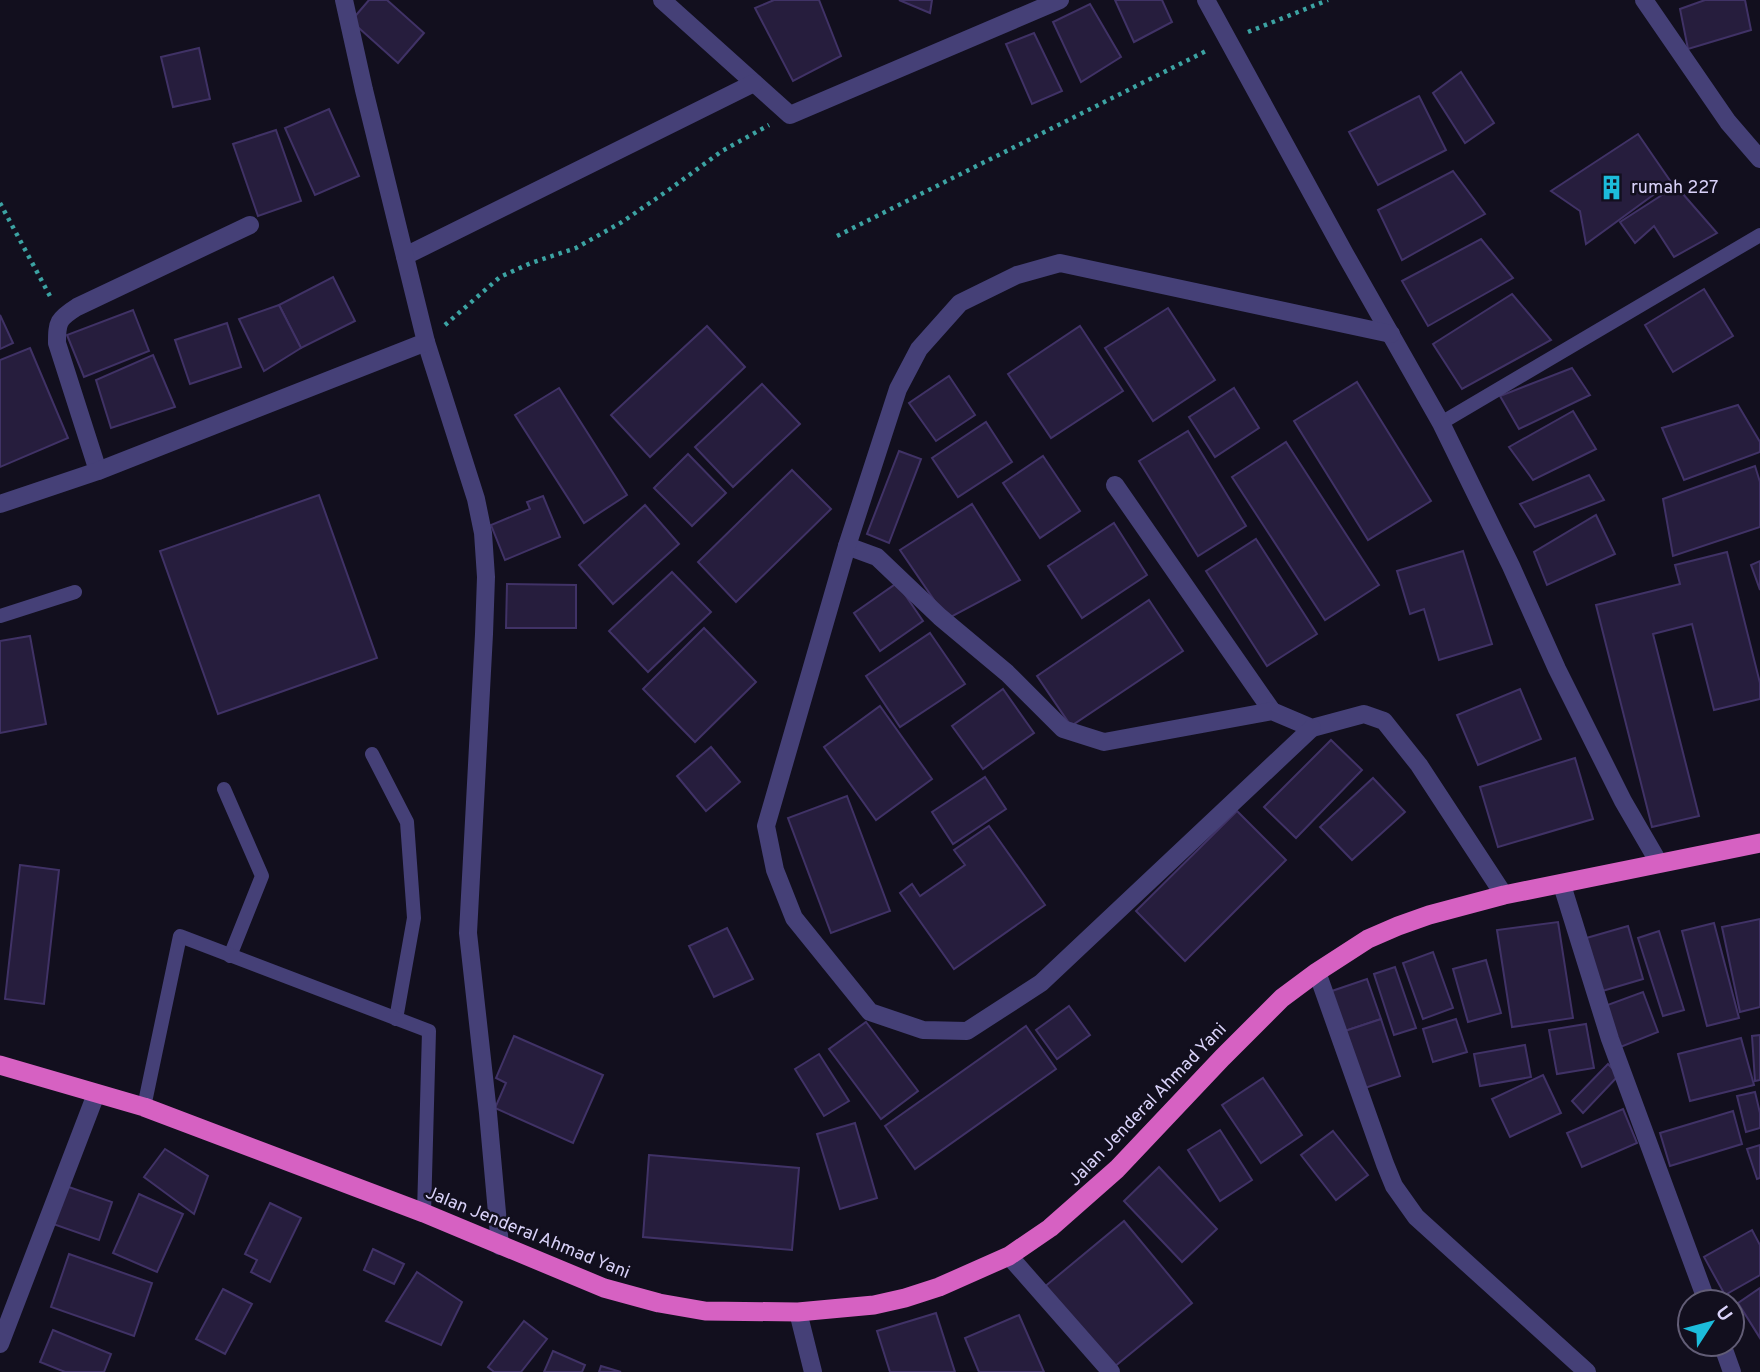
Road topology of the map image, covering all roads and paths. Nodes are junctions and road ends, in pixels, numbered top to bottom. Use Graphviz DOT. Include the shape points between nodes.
graph roads {
  1 [pos="344,0"];
  2 [pos="662,0"];
  3 [pos="1060,0"];
  4 [pos="1206,0"];
  5 [pos="1328,0"];
  6 [pos="1644,0"];
  7 [pos="1228,40"];
  8 [pos="754,83"];
  9 [pos="790,115"];
  10 [pos="1760,159"];
  11 [pos="0,203"];
  12 [pos="250,225"];
  13 [pos="1760,235"];
  14 [pos="836,236"];
  15 [pos="405,256"];
  16 [pos="61,317"];
  17 [pos="1391,334"];
  18 [pos="426,342"];
  19 [pos="1441,423"];
  20 [pos="98,471"];
  21 [pos="1115,485"];
  22 [pos="0,504"];
  23 [pos="847,546"];
  24 [pos="75,592"];
  25 [pos="0,616"];
  26 [pos="1272,710"];
  27 [pos="1311,729"];
  28 [pos="372,754"];
  29 [pos="224,789"];
  30 [pos="1760,843"];
  31 [pos="1659,863"];
  32 [pos="1562,885"];
  33 [pos="1504,895"];
  34 [pos="230,956"];
  35 [pos="1317,972"];
  36 [pos="396,1019"];
  37 [pos="0,1065"];
  38 [pos="96,1094"];
  39 [pos="144,1107"];
  40 [pos="424,1213"];
  41 [pos="500,1245"];
  42 [pos="1009,1256"];
  43 [pos="1702,1288"];
  44 [pos="798,1312"];
  45 [pos="0,1344"];
  46 [pos="813,1372"];
  47 [pos="1111,1372"];
  48 [pos="1587,1372"];
  1 -- 15 [label="street"];
  2 -- 8 [label="street"];
  3 -- 9 [label="street"];
  4 -- 7 [label="street"];
  5 -- 7 [label="path"];
  6 -- 10 [label="street" via="1728,122"];
  7 -- 14 [label="path"];
  7 -- 17 [label="street"];
  8 -- 9 [label="street"];
  8 -- 15 [label="street"];
  9 -- 18 [label="path" via="722,150 622,222 576,248 500,277"];
  11 -- 16 [label="path"];
  12 -- 16 [label="street"];
  13 -- 19 [label="lane"];
  15 -- 18 [label="street"];
  16 -- 20 [label="street" via="57,343"];
  17 -- 19 [label="street"];
  17 -- 23 [label="street" via="1060,263 1017,275 960,303 919,349 898,388"];
  18 -- 20 [label="street"];
  18 -- 41 [label="street" via="483,533 484,634 468,933"];
  19 -- 31 [label="street" via="1557,669"];
  20 -- 22 [label="street"];
  21 -- 26 [label="street"];
  23 -- 26 [label="street" via="877,557 1063,729 1104,742"];
  23 -- 27 [label="street" via="766,826 775,870 794,918 870,1012 923,1030 967,1031 1041,983"];
  24 -- 25 [label="lane"];
  26 -- 27 [label="street"];
  27 -- 33 [label="street" via="1364,714 1384,721 1419,765"];
  28 -- 36 [label="lane" via="407,822 414,918"];
  29 -- 34 [label="lane" via="262,876"];
  30 -- 31 [label="highway, Jalan Jenderal Ahmad Yani"];
  31 -- 32 [label="highway, Jalan Jenderal Ahmad Yani"];
  32 -- 33 [label="highway, Jalan Jenderal Ahmad Yani"];
  32 -- 43 [label="street" via="1610,1040"];
  33 -- 35 [label="highway, Jalan Jenderal Ahmad Yani" via="1398,926 1368,939"];
  34 -- 36 [label="lane"];
  34 -- 39 [label="lane" via="180,936"];
  35 -- 42 [label="highway, Jalan Jenderal Ahmad Yani" via="1282,998 1117,1169 1050,1228"];
  35 -- 48 [label="street" via="1394,1186 1416,1217"];
  36 -- 40 [label="lane" via="429,1031"];
  37 -- 38 [label="highway, Jalan Jenderal Ahmad Yani"];
  38 -- 39 [label="highway, Jalan Jenderal Ahmad Yani"];
  38 -- 45 [label="street"];
  39 -- 40 [label="highway, Jalan Jenderal Ahmad Yani"];
  40 -- 41 [label="highway, Jalan Jenderal Ahmad Yani"];
  41 -- 44 [label="highway, Jalan Jenderal Ahmad Yani" via="604,1288 659,1303 705,1311"];
  42 -- 44 [label="highway, Jalan Jenderal Ahmad Yani" via="905,1298"];
  42 -- 47 [label="street"];
  44 -- 46 [label="street"];
}
